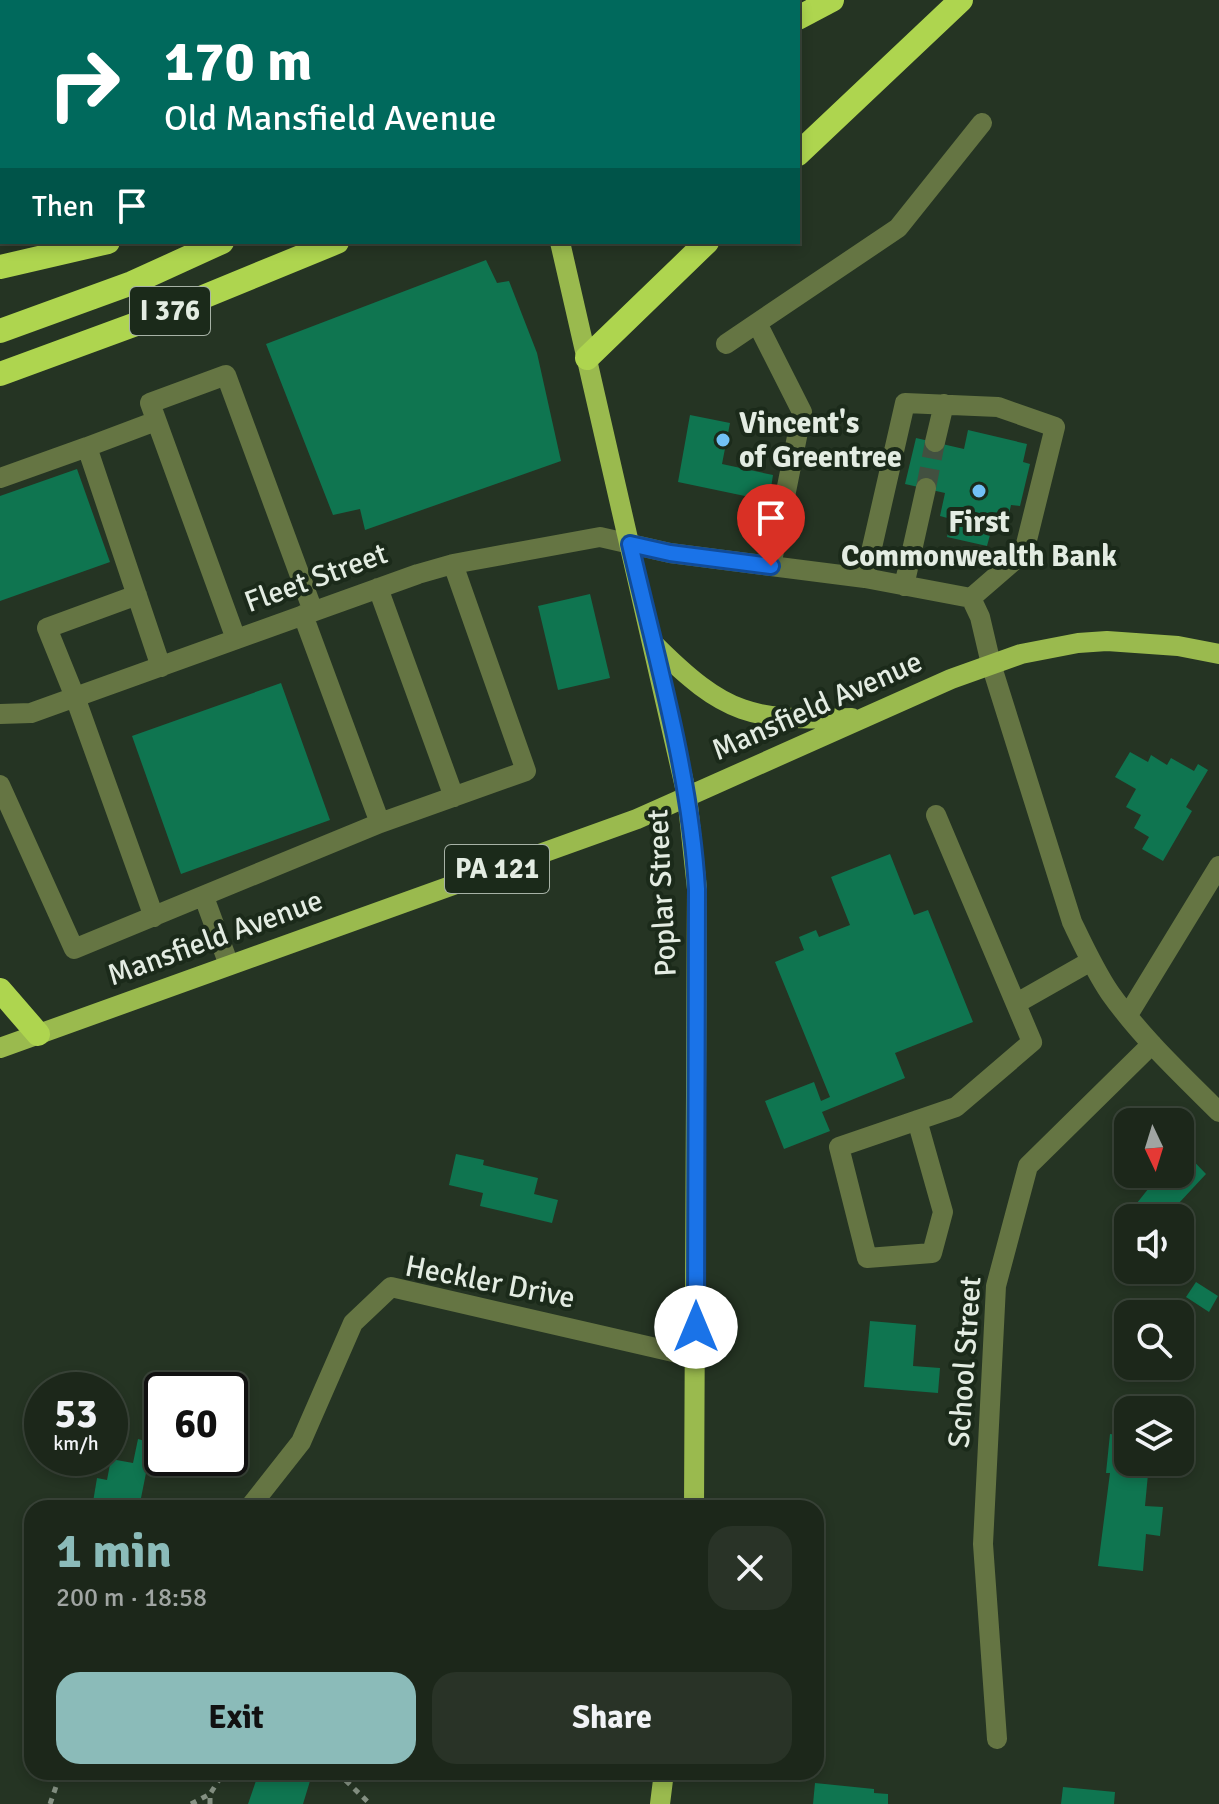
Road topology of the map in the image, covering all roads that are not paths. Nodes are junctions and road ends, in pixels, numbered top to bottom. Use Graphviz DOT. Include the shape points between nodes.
graph roads {
  1 [pos="832,0"];
  2 [pos="961,0"];
  3 [pos="800,17"];
  4 [pos="982,123"];
  5 [pos="800,152"];
  6 [pos="99,244"];
  7 [pos="218,244"];
  8 [pos="332,244"];
  9 [pos="560,244"];
  10 [pos="705,244"];
  11 [pos="0,267"];
  12 [pos="757,323"];
  13 [pos="0,331"];
  14 [pos="726,344"];
  15 [pos="587,358"];
  16 [pos="0,374"];
  17 [pos="944,404"];
  18 [pos="156,421"];
  19 [pos="935,442"];
  20 [pos="87,447"];
  21 [pos="0,478"];
  22 [pos="926,488"];
  23 [pos="630,544"];
  24 [pos="453,564"];
  25 [pos="771,566"];
  26 [pos="865,578"];
  27 [pos="904,586"];
  28 [pos="378,588"];
  29 [pos="137,595"];
  30 [pos="971,598"];
  31 [pos="308,613"];
  32 [pos="236,639"];
  33 [pos="652,642"];
  34 [pos="1219,654"];
  35 [pos="991,664"];
  36 [pos="161,667"];
  37 [pos="75,697"];
  38 [pos="0,714"];
  39 [pos="864,718"];
  40 [pos="0,785"];
  41 [pos="687,796"];
  42 [pos="454,797"];
  43 [pos="936,815"];
  44 [pos="380,823"];
  45 [pos="1219,866"];
  46 [pos="204,897"];
  47 [pos="154,917"];
  48 [pos="1091,961"];
  49 [pos="229,965"];
  50 [pos="0,990"];
  51 [pos="1017,1003"];
  52 [pos="1128,1015"];
  53 [pos="38,1034"];
  54 [pos="1152,1044"];
  55 [pos="0,1048"];
  56 [pos="1219,1112"];
  57 [pos="917,1120"];
  58 [pos="695,1357"];
  59 [pos="255,1500"];
  60 [pos="694,1500"];
  61 [pos="997,1739"];
  62 [pos="663,1780"];
  63 [pos="660,1804"];
  1 -- 3 [label="highway"];
  2 -- 5 [label="highway"];
  4 -- 12 [label="street" via="898,228"];
  6 -- 11 [label="highway"];
  7 -- 13 [label="highway, I 376" via="132,283"];
  8 -- 16 [label="highway, I 376"];
  9 -- 15 [label="main road, Poplar Street"];
  10 -- 15 [label="highway"];
  12 -- 14 [label="street"];
  12 -- 25 [label="street" via="802,412"];
  15 -- 23 [label="main road, Poplar Street"];
  17 -- 19 [label="street"];
  17 -- 26 [label="street" via="905,403"];
  17 -- 30 [label="street" via="998,407 1055,427 1024,552"];
  18 -- 20 [label="street"];
  18 -- 31 [label="street" via="150,403 226,375"];
  18 -- 32 [label="street"];
  20 -- 21 [label="street"];
  20 -- 29 [label="street"];
  22 -- 27 [label="street"];
  23 -- 24 [label="street, Fleet Street" via="600,537"];
  23 -- 25 [label="street, Fleet Street"];
  23 -- 33 [label="main road, Poplar Street"];
  24 -- 28 [label="street, Fleet Street"];
  24 -- 42 [label="street" via="526,771"];
  25 -- 26 [label="street, Fleet Street"];
  26 -- 27 [label="street, Fleet Street"];
  27 -- 30 [label="street, Fleet Street"];
  28 -- 31 [label="street, Fleet Street"];
  28 -- 42 [label="street"];
  29 -- 36 [label="street"];
  29 -- 37 [label="street" via="47,628"];
  30 -- 35 [label="street"];
  31 -- 32 [label="street, Fleet Street"];
  31 -- 44 [label="street"];
  32 -- 36 [label="street, Fleet Street"];
  33 -- 39 [label="main road" via="706,692 728,705 783,719"];
  33 -- 41 [label="main road, Poplar Street"];
  34 -- 35 [label="main road, Mansfield Avenue" via="1107,641 1050,647"];
  35 -- 39 [label="main road, Mansfield Avenue"];
  35 -- 48 [label="street" via="1072,922"];
  36 -- 37 [label="street, Fleet Street"];
  37 -- 38 [label="street, Fleet Street" via="31,713"];
  37 -- 47 [label="street"];
  39 -- 41 [label="main road, Mansfield Avenue"];
  40 -- 47 [label="street" via="74,949"];
  41 -- 49 [label="main road, Mansfield Avenue / PA 121" via="637,819"];
  41 -- 58 [label="main road, Poplar Street" via="697,889"];
  42 -- 44 [label="street"];
  43 -- 51 [label="street"];
  44 -- 46 [label="street"];
  45 -- 52 [label="street"];
  46 -- 47 [label="street"];
  46 -- 49 [label="street"];
  48 -- 51 [label="street"];
  48 -- 52 [label="street"];
  49 -- 53 [label="main road, Mansfield Avenue / PA 121"];
  50 -- 53 [label="highway"];
  51 -- 57 [label="street" via="1032,1042 956,1107"];
  52 -- 54 [label="street"];
  53 -- 55 [label="main road, Mansfield Avenue / PA 121"];
  54 -- 56 [label="street"];
  54 -- 61 [label="street, School Street" via="1028,1166 996,1286 983,1544"];
  57 -- 57 [label="street" via="839,1147 867,1258 932,1253 943,1212"];
  58 -- 59 [label="street, Heckler Drive" via="391,1287 353,1323 301,1442"];
  58 -- 60 [label="main road, Poplar Street"];
  62 -- 63 [label="main road"];
}
